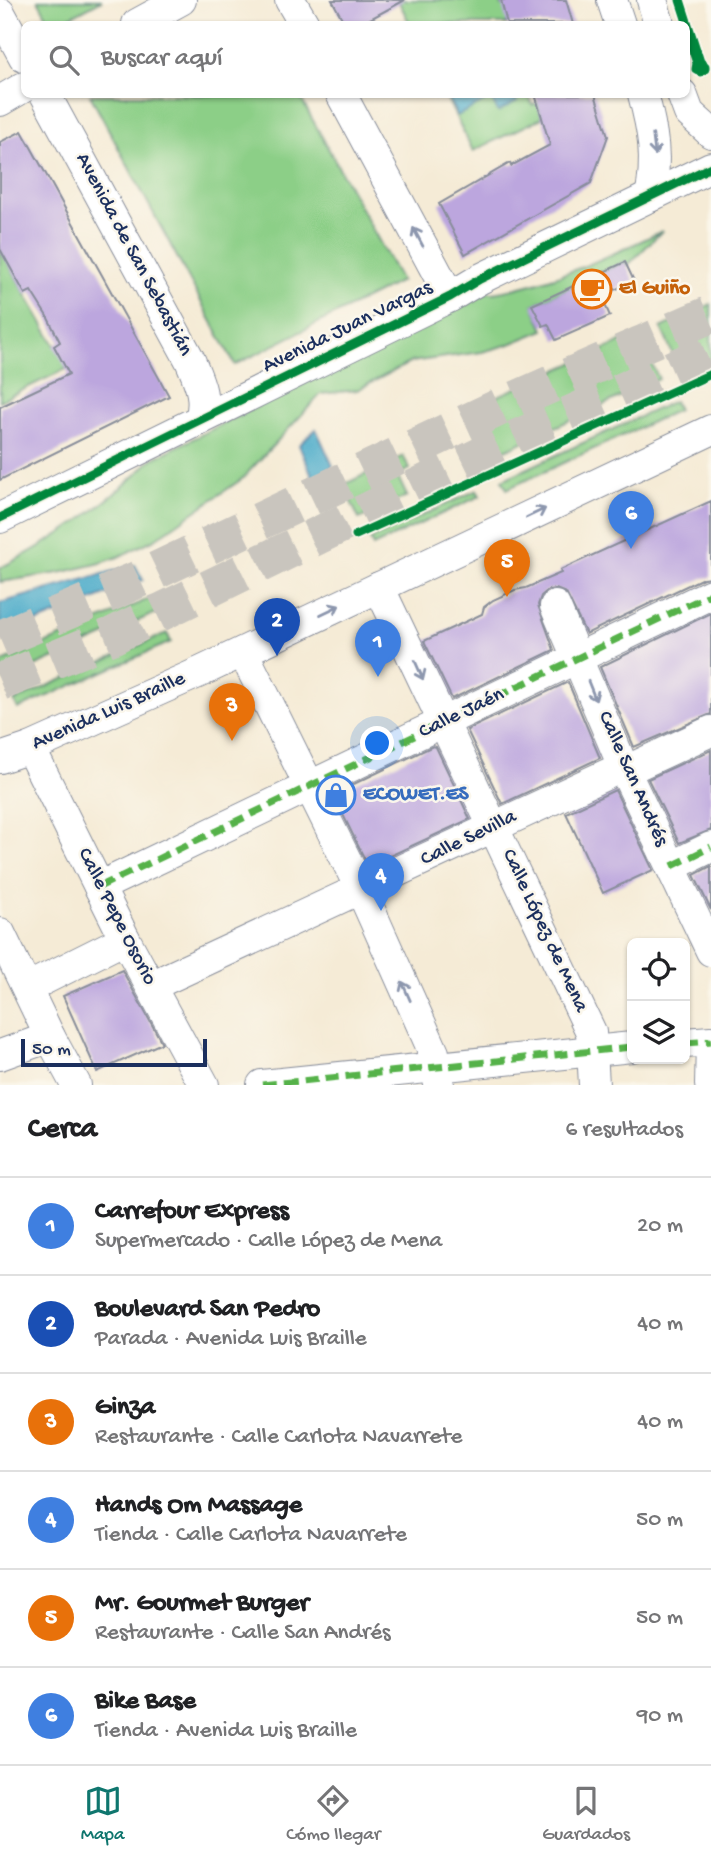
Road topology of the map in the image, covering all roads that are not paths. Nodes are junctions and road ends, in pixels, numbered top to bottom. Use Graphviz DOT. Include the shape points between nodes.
graph roads {
  1 [pos="181,0"];
  2 [pos="290,0"];
  3 [pos="612,0"];
  4 [pos="652,0"];
  5 [pos="0,12"];
  6 [pos="142,21"];
  7 [pos="302,21"];
  8 [pos="619,21"];
  9 [pos="658,21"];
  10 [pos="21,51"];
  11 [pos="21,89"];
  12 [pos="47,98"];
  13 [pos="343,98"];
  14 [pos="644,98"];
  15 [pos="683,98"];
  16 [pos="0,100"];
  17 [pos="711,132"];
  18 [pos="711,167"];
  19 [pos="650,197"];
  20 [pos="450,297"];
  21 [pos="200,420"];
  22 [pos="711,430"];
  23 [pos="675,447"];
  24 [pos="711,449"];
  25 [pos="0,518"];
  26 [pos="379,587"];
  27 [pos="711,594"];
  28 [pos="555,606"];
  29 [pos="243,652"];
  30 [pos="579,658"];
  31 [pos="442,724"];
  32 [pos="711,731"];
  33 [pos="30,748"];
  34 [pos="0,758"];
  35 [pos="625,771"];
  36 [pos="309,788"];
  37 [pos="495,827"];
  38 [pos="711,847"];
  39 [pos="672,866"];
  40 [pos="99,887"];
  41 [pos="361,890"];
  42 [pos="0,933"];
  43 [pos="125,939"];
  44 [pos="711,951"];
  45 [pos="151,986"];
  46 [pos="27,988"];
  47 [pos="50,1037"];
  48 [pos="711,1042"];
  49 [pos="690,1043"];
  50 [pos="627,1048"];
  51 [pos="592,1051"];
  52 [pos="0,1055"];
  53 [pos="436,1068"];
  54 [pos="76,1085"];
  55 [pos="204,1085"];
  56 [pos="262,1085"];
  57 [pos="594,1085"];
  58 [pos="710,1085"];
  1 -- 6 [label="street"];
  2 -- 7 [label="street"];
  3 -- 8 [label="street"];
  4 -- 9 [label="street"];
  5 -- 10 [label="street"];
  11 -- 16 [label="street"];
  12 -- 21 [label="street, Avenida de San Sebastián" via="190,360 203,391"];
  20 -- 13 [label="street, one-way"];
  14 -- 19 [label="street, one-way" via="656,156"];
  15 -- 17 [label="street" via="689,113"];
  18 -- 19 [label="street, Avenida Juan Vargas"];
  19 -- 20 [label="street, Avenida Juan Vargas"];
  20 -- 21 [label="street, Avenida Juan Vargas"];
  21 -- 25 [label="street, Avenida Juan Vargas"];
  22 -- 23 [label="street, Avenida Luis Braille"];
  23 -- 24 [label="street" via="703,453"];
  26 -- 23 [label="street, Avenida Luis Braille, one-way"];
  29 -- 26 [label="street, Avenida Luis Braille, one-way"];
  26 -- 31 [label="street, Calle López de Mena, one-way"];
  27 -- 30 [label="street, Calle Jaén"];
  28 -- 30 [label="street, Calle San Andrés"];
  29 -- 33 [label="street, Avenida Luis Braille"];
  29 -- 36 [label="street"];
  30 -- 31 [label="street, Calle Jaén"];
  30 -- 35 [label="street, Calle San Andrés, one-way"];
  31 -- 36 [label="street, Calle Jaén"];
  31 -- 37 [label="street, Calle López de Mena"];
  32 -- 35 [label="street, Calle Sevilla"];
  33 -- 34 [label="street, Avenida Luis Braille"];
  33 -- 40 [label="street, Calle Pepe Osorio"];
  35 -- 37 [label="street, Calle Sevilla" via="616,770"];
  35 -- 39 [label="street, Calle San Andrés"];
  36 -- 40 [label="street, Calle Jaén"];
  36 -- 41 [label="street"];
  37 -- 41 [label="street, Calle Sevilla"];
  37 -- 51 [label="street, Calle López de Mena" via="592,1032"];
  38 -- 39 [label="street"];
  39 -- 44 [label="street, Calle San Andrés"];
  40 -- 43 [label="street, Calle Pepe Osorio"];
  41 -- 45 [label="street, Calle Sevilla"];
  53 -- 41 [label="street, one-way"];
  42 -- 46 [label="street"];
  43 -- 45 [label="street, Calle Pepe Osorio"];
  43 -- 46 [label="street"];
  45 -- 55 [label="street, Calle Pepe Osorio"];
  46 -- 47 [label="street"];
  47 -- 52 [label="street"];
  47 -- 54 [label="street"];
  48 -- 49 [label="street"];
  48 -- 58 [label="street"];
  50 -- 51 [label="street"];
  51 -- 53 [label="street"];
  51 -- 57 [label="street, Calle López de Mena"];
  53 -- 56 [label="street"];
}
